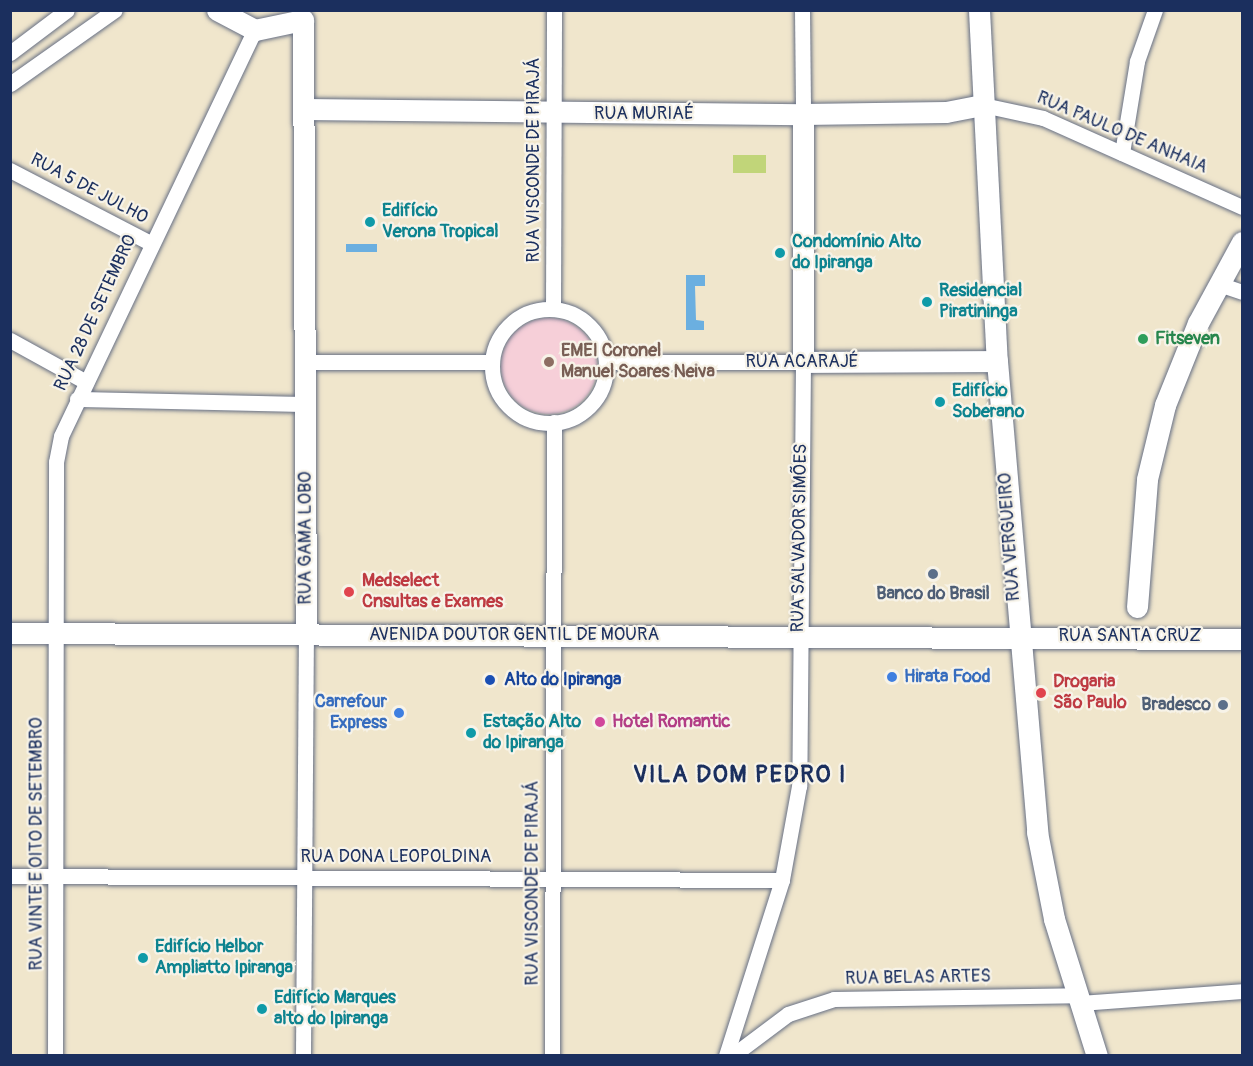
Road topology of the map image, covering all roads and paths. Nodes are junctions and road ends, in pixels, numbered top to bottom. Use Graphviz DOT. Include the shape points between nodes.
graph roads {
  1 [pos="67,10"];
  2 [pos="115,10"];
  3 [pos="217,10"];
  4 [pos="554,10"];
  5 [pos="802,10"];
  6 [pos="979,10"];
  7 [pos="1155,10"];
  8 [pos="303,15"];
  9 [pos="255,30"];
  10 [pos="10,54"];
  11 [pos="10,84"];
  12 [pos="983,105"];
  13 [pos="304,109"];
  14 [pos="553,113"];
  15 [pos="803,114"];
  16 [pos="1122,153"];
  17 [pos="10,170"];
  18 [pos="1242,207"];
  19 [pos="1242,242"];
  20 [pos="150,243"];
  21 [pos="1220,284"];
  22 [pos="1242,292"];
  23 [pos="553,309"];
  24 [pos="10,340"];
  25 [pos="997,361"];
  26 [pos="307,362"];
  27 [pos="492,362"];
  28 [pos="606,362"];
  29 [pos="803,362"];
  30 [pos="86,382"];
  31 [pos="77,399"];
  32 [pos="306,404"];
  33 [pos="554,422"];
  34 [pos="1137,607"];
  35 [pos="57,632"];
  36 [pos="10,633"];
  37 [pos="306,634"];
  38 [pos="552,635"];
  39 [pos="1094,635"];
  40 [pos="1175,635"];
  41 [pos="799,636"];
  42 [pos="1018,637"];
  43 [pos="1242,639"];
  44 [pos="10,876"];
  45 [pos="56,876"];
  46 [pos="303,877"];
  47 [pos="553,877"];
  48 [pos="782,880"];
  49 [pos="1242,991"];
  50 [pos="1079,999"];
  51 [pos="739,1015"];
  52 [pos="765,1028"];
  53 [pos="56,1056"];
  54 [pos="303,1056"];
  55 [pos="552,1056"];
  56 [pos="726,1056"];
  57 [pos="732,1056"];
  58 [pos="1097,1056"];
  1 -- 10 [label="street"];
  2 -- 11 [label="street"];
  3 -- 9 [label="main road"];
  4 -- 14 [label="street, RUA VISCONDE DE PIRAJÁ"];
  5 -- 15 [label="street, RUA SALVADOR SIMÕES"];
  6 -- 12 [label="main road, RUA VERGUEIRO"];
  7 -- 16 [label="street" via="1137,61"];
  8 -- 9 [label="main road"];
  8 -- 13 [label="main road, RUA GAMA LOBO"];
  9 -- 20 [label="street, RUA 28 DE SETEMBRO"];
  12 -- 15 [label="main road, RUA MURIAÉ" via="946,112"];
  12 -- 16 [label="street, RUA PAULO DE ANHAIA" via="1023,111"];
  12 -- 25 [label="main road, RUA VERGUEIRO"];
  13 -- 14 [label="main road, RUA MURIAÉ"];
  13 -- 26 [label="main road, RUA GAMA LOBO"];
  14 -- 15 [label="main road, RUA MURIAÉ"];
  14 -- 23 [label="street, RUA VISCONDE DE PIRAJÁ"];
  15 -- 29 [label="main road, RUA SALVADOR SIMÕES"];
  16 -- 18 [label="street, RUA PAULO DE ANHAIA"];
  17 -- 20 [label="street, RUA 5 DE JULHO"];
  19 -- 21 [label="main road"];
  20 -- 30 [label="street, RUA 28 DE SETEMBRO"];
  21 -- 22 [label="street"];
  21 -- 34 [label="main road" via="1182,357 1153,448"];
  23 -- 27 [label="street" via="519,317 496,344"];
  23 -- 28 [label="street" via="583,320 595,332"];
  24 -- 30 [label="street"];
  25 -- 29 [label="main road, RUA ACARAJÉ"];
  25 -- 42 [label="main road, RUA VERGUEIRO"];
  26 -- 27 [label="street"];
  26 -- 32 [label="main road, RUA GAMA LOBO"];
  27 -- 33 [label="street" via="502,399 516,412"];
  28 -- 29 [label="street, RUA ACARAJÉ"];
  28 -- 33 [label="street" via="598,396 571,418"];
  29 -- 41 [label="street, RUA SALVADOR SIMÕES"];
  30 -- 31 [label="street, RUA 28 DE SETEMBRO"];
  31 -- 32 [label="street"];
  31 -- 35 [label="street, RUA 28 DE SETEMBRO" via="56,462"];
  32 -- 37 [label="main road, RUA GAMA LOBO"];
  33 -- 38 [label="street, RUA VISCONDE DE PIRAJÁ"];
  34 -- 39 [label="main road"];
  34 -- 40 [label="main road"];
  35 -- 36 [label="main road, AVENIDA DOUTOR GENTIL DE MOURA"];
  35 -- 37 [label="main road, AVENIDA DOUTOR GENTIL DE MOURA"];
  35 -- 45 [label="street, RUA VINTE E OITO DE SETEMBRO"];
  37 -- 38 [label="main road, AVENIDA DOUTOR GENTIL DE MOURA"];
  37 -- 46 [label="street, RUA GAMA LOBO"];
  38 -- 41 [label="main road, AVENIDA DOUTOR GENTIL DE MOURA"];
  38 -- 47 [label="street, RUA VISCONDE DE PIRAJÁ"];
  39 -- 40 [label="main road, RUA SANTA CRUZ"];
  39 -- 42 [label="main road, RUA SANTA CRUZ"];
  40 -- 43 [label="main road, RUA SANTA CRUZ"];
  41 -- 42 [label="main road, AVENIDA DOUTOR GENTIL DE MOURA"];
  41 -- 48 [label="street, RUA SALVADOR SIMÕES" via="799,786"];
  42 -- 50 [label="main road, RUA VERGUEIRO" via="1039,853"];
  44 -- 45 [label="street, RUA DONA LEOPOLDINA"];
  45 -- 46 [label="street, RUA DONA LEOPOLDINA"];
  45 -- 53 [label="street, RUA VINTE E OITO DE SETEMBRO"];
  46 -- 47 [label="street, RUA DONA LEOPOLDINA"];
  46 -- 54 [label="street, RUA GAMA LOBO"];
  47 -- 48 [label="street, RUA DONA LEOPOLDINA"];
  47 -- 55 [label="street, RUA VISCONDE DE PIRAJÁ"];
  48 -- 51 [label="street, RUA SALVADOR SIMÕES"];
  49 -- 50 [label="street, RUA BELAS ARTES"];
  50 -- 52 [label="street, RUA BELAS ARTES" via="856,996 810,1005"];
  50 -- 58 [label="main road, RUA VERGUEIRO"];
  51 -- 52 [label="street" via="749,1025"];
  51 -- 56 [label="street, RUA SALVADOR SIMÕES"];
  52 -- 57 [label="street, RUA BELAS ARTES"];
}
